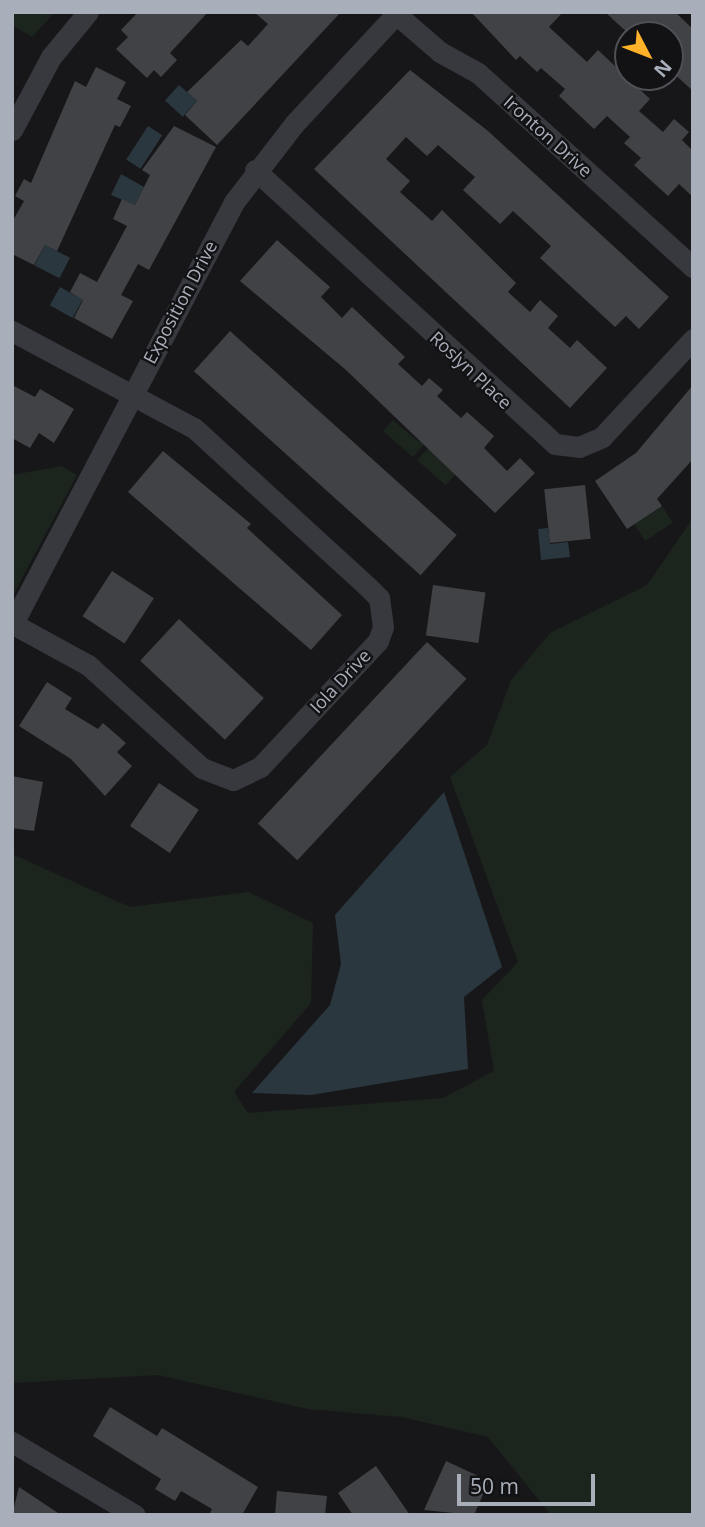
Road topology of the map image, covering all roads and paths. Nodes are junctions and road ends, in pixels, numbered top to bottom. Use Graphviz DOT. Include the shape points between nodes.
graph roads {
  1 [pos="88,12"];
  2 [pos="397,13"];
  3 [pos="12,130"];
  4 [pos="255,170"];
  5 [pos="693,267"];
  6 [pos="12,331"];
  7 [pos="693,339"];
  8 [pos="132,395"];
  9 [pos="13,624"];
  10 [pos="12,1442"];
  11 [pos="135,1515"];
  1 -- 3 [label="street" via="51,57"];
  2 -- 4 [label="street, Exposition Drive"];
  2 -- 5 [label="street, Ironton Drive" via="478,73"];
  4 -- 7 [label="street, Roslyn Place" via="555,444 579,447 602,437"];
  4 -- 8 [label="street, Exposition Drive"];
  6 -- 8 [label="street, Iola Drive"];
  8 -- 9 [label="street, Exposition Drive"];
  8 -- 9 [label="street, Iola Drive" via="194,428 368,587 383,613 378,641 260,767 233,780 202,768 88,664"];
  10 -- 11 [label="street"];
}
